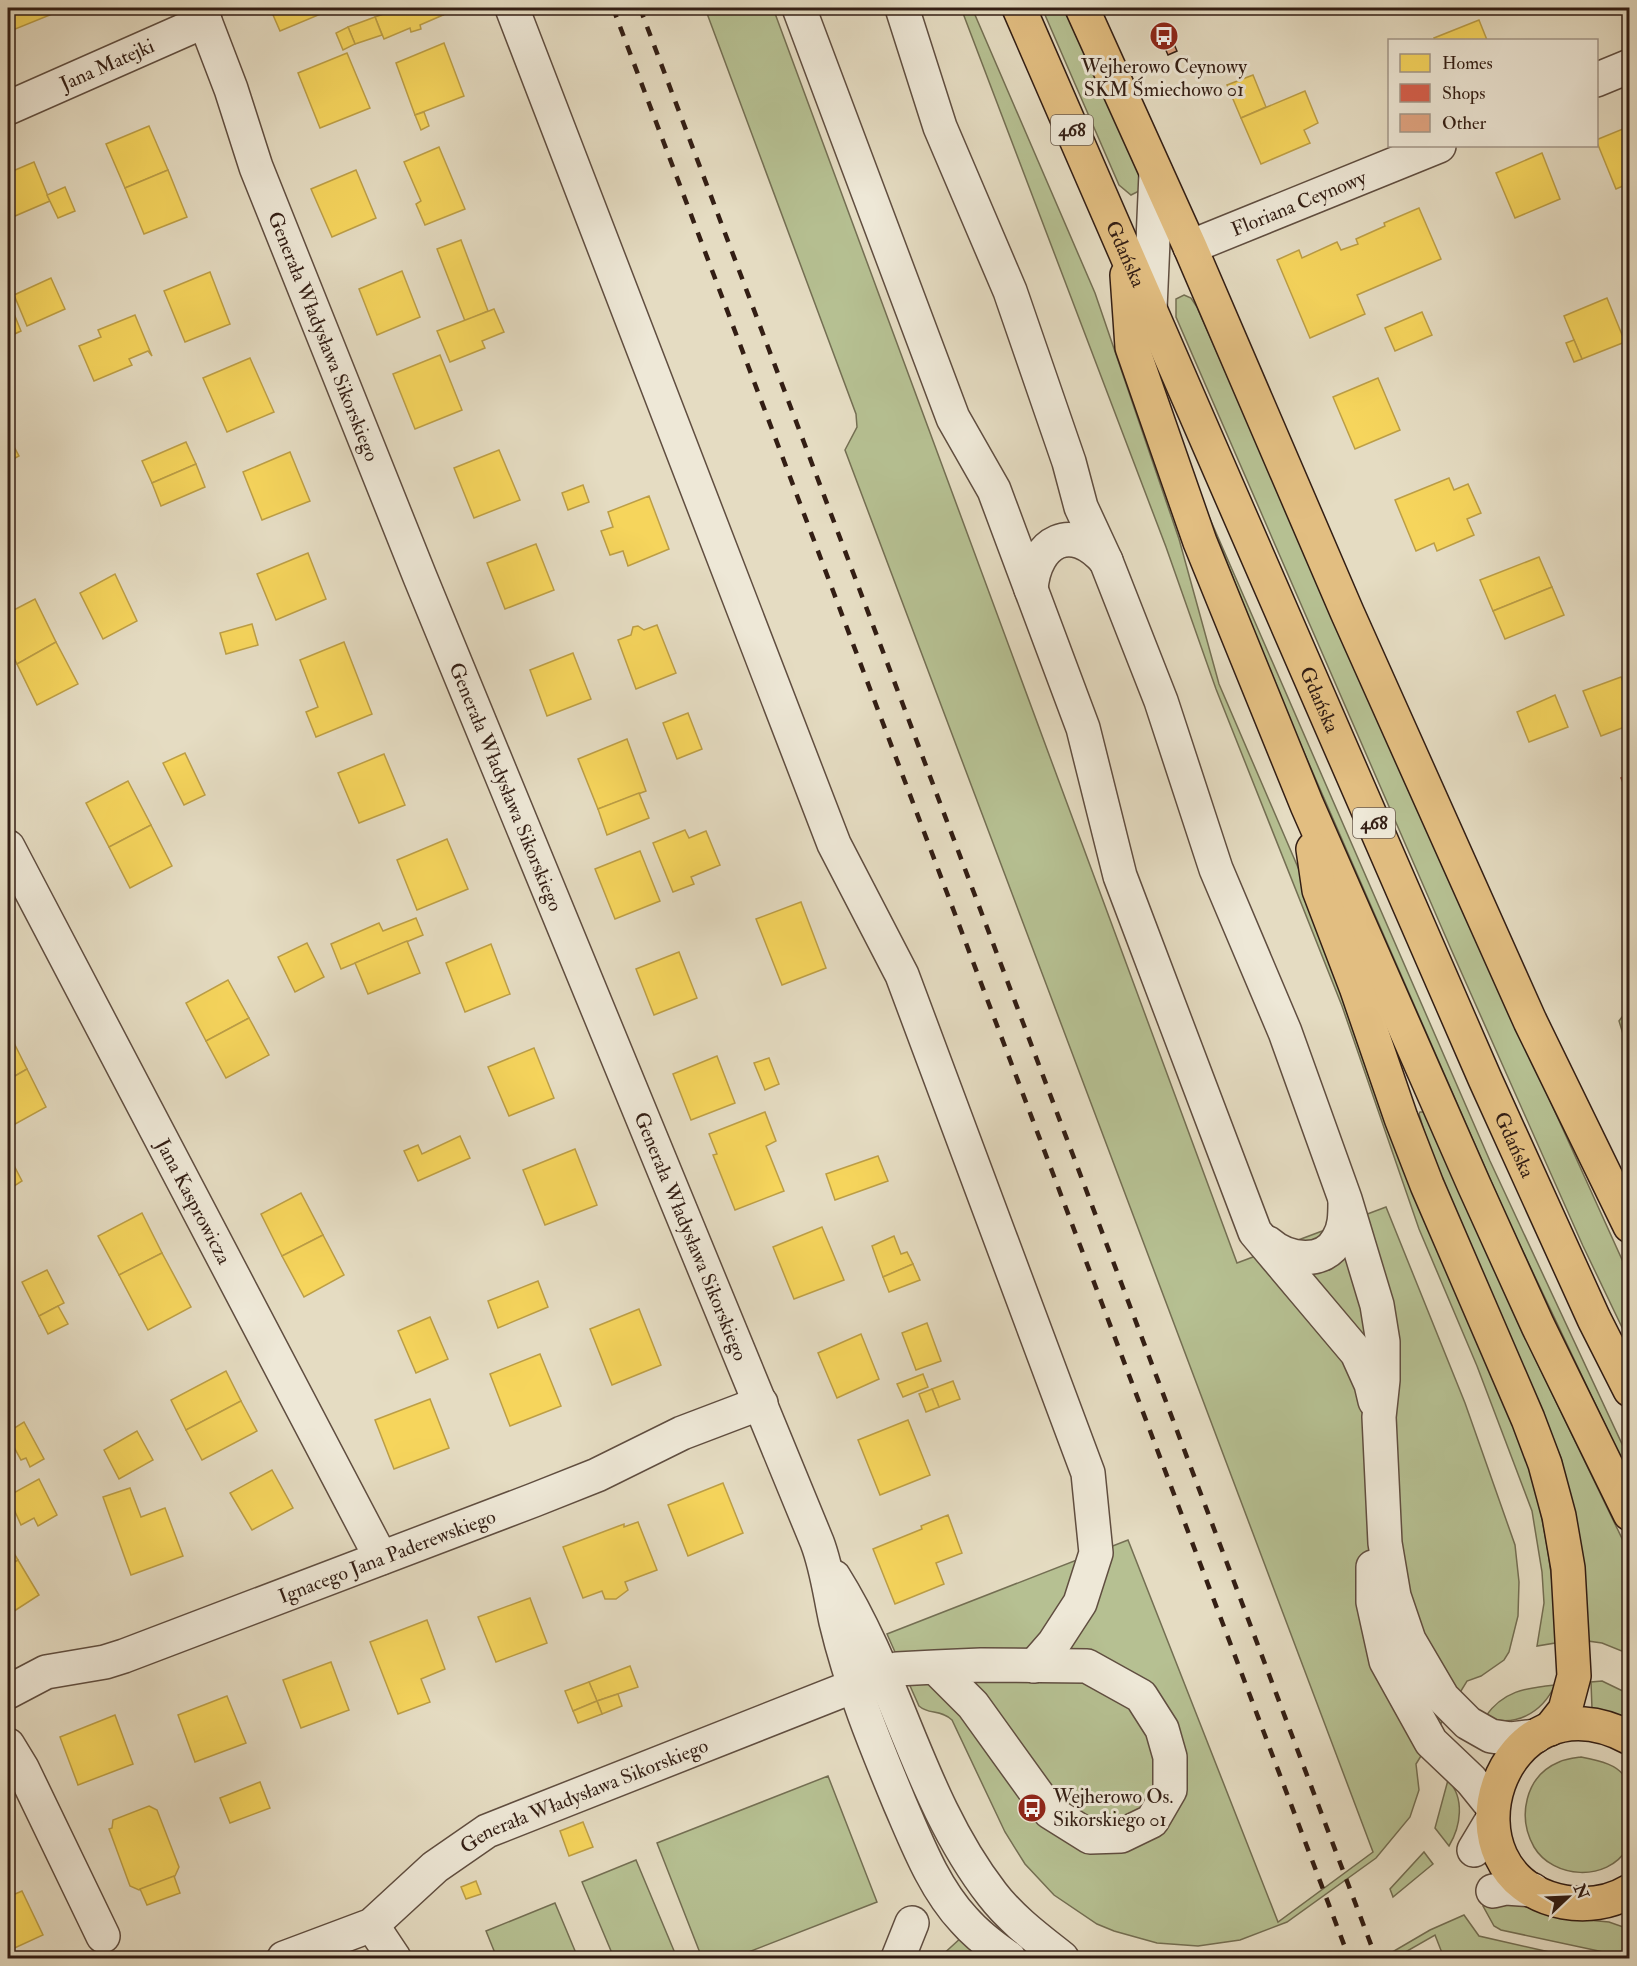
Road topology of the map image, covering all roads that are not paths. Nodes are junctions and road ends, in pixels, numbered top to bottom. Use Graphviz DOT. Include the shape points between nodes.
graph roads {
  1 [pos="512,8"];
  2 [pos="799,8"];
  3 [pos="902,8"];
  4 [pos="1019,8"];
  5 [pos="1082,8"];
  6 [pos="202,14"];
  7 [pos="1629,66"];
  8 [pos="1598,79"];
  9 [pos="8,108"];
  10 [pos="1437,147"];
  11 [pos="1156,173"];
  12 [pos="1139,246"];
  13 [pos="1190,247"];
  14 [pos="1205,283"];
  15 [pos="1106,561"];
  16 [pos="1031,589"];
  17 [pos="1307,805"];
  18 [pos="8,847"];
  19 [pos="1345,1199"];
  20 [pos="1629,1226"];
  21 [pos="1255,1232"];
  22 [pos="1629,1390"];
  23 [pos="761,1403"];
  24 [pos="1379,1418"];
  25 [pos="1382,1491"];
  26 [pos="1629,1514"];
  27 [pos="381,1558"];
  28 [pos="1034,1666"];
  29 [pos="935,1667"];
  30 [pos="869,1681"];
  31 [pos="8,1692"];
  32 [pos="1543,1733"];
  33 [pos="1629,1737"];
  34 [pos="8,1745"];
  35 [pos="1492,1813"];
  36 [pos="1474,1850"];
  37 [pos="1533,1890"];
  38 [pos="1629,1890"];
  39 [pos="1493,1891"];
  40 [pos="1614,1906"];
  41 [pos="912,1923"];
  42 [pos="372,1925"];
  43 [pos="103,1936"];
  44 [pos="284,1959"];
  45 [pos="394,1959"];
  46 [pos="898,1959"];
  47 [pos="1009,1959"];
  48 [pos="1062,1959"];
  1 -- 28 [label="street" via="834,844 902,975 1088,1473 1095,1553 1080,1603"];
  2 -- 16 [label="street" via="953,418 994,490"];
  3 -- 15 [label="street" via="940,127 1010,291 1069,462 1080,507"];
  4 -- 12 [label="main road, Gdańska / 468" via="1102,199"];
  5 -- 11 [label="main road"];
  6 -- 9 [label="street, Jana Matejki"];
  6 -- 23 [label="street, Generała Władysława Sikorskiego" via="256,167 420,577"];
  7 -- 8 [label="street"];
  10 -- 13 [label="street, Floriana Ceynowy"];
  11 -- 12 [label="street"];
  11 -- 13 [label="main road"];
  12 -- 14 [label="street"];
  12 -- 17 [label="main road" via="1132,347 1200,542"];
  12 -- 22 [label="main road, Gdańska / 468" via="1150,309 1485,1078"];
  13 -- 14 [label="main road"];
  14 -- 20 [label="main road" via="1530,1021"];
  15 -- 16 [label="street" via="1081,542 1056,542 1039,556 1032,571"];
  15 -- 19 [label="street" via="1161,701 1216,869 1285,1032"];
  16 -- 21 [label="street" via="1083,728 1120,876"];
  17 -- 26 [label="main road" via="1533,1315"];
  17 -- 32 [label="main road" via="1319,890 1427,1185 1528,1419 1559,1516 1568,1568 1574,1676 1565,1710"];
  18 -- 27 [label="street, Jana Kasprowicza"];
  19 -- 21 [label="street" via="1345,1222 1338,1241 1323,1254 1307,1259 1290,1256"];
  19 -- 24 [label="street" via="1377,1305 1383,1342"];
  21 -- 24 [label="street" via="1357,1353 1371,1384"];
  23 -- 27 [label="street, Ignacego Jana Paderewskiego" via="681,1433 597,1475"];
  23 -- 30 [label="street, Generała Władysława Sikorskiego" via="824,1560 858,1614"];
  24 -- 25 [label="street"];
  25 -- 32 [label="street" via="1394,1596 1409,1640 1432,1680 1458,1715 1479,1731 1511,1739"];
  25 -- 35 [label="street" via="1373,1545 1373,1602 1386,1661 1431,1742 1471,1780"];
  27 -- 31 [label="street, Ignacego Jana Paderewskiego" via="110,1660 46,1672"];
  28 -- 29 [label="street"];
  28 -- 29 [label="street" via="1087,1666 1141,1696 1162,1729 1170,1757 1170,1790 1152,1821 1121,1836 1090,1837 1050,1812 973,1705"];
  29 -- 30 [label="street" via="897,1669"];
  30 -- 42 [label="street, Generała Władysława Sikorskiego" via="487,1831 435,1867"];
  30 -- 47 [label="street" via="891,1782 934,1875 963,1919"];
  30 -- 48 [label="street" via="970,1863 1015,1919"];
  32 -- 33 [label="main road" via="1571,1724 1593,1724"];
  32 -- 35 [label="main road" via="1514,1755 1499,1779"];
  34 -- 43 [label="street"];
  35 -- 36 [label="street"];
  35 -- 37 [label="main road" via="1496,1841 1505,1860"];
  37 -- 39 [label="street"];
  37 -- 40 [label="main road" via="1554,1900"];
  38 -- 40 [label="main road"];
  41 -- 46 [label="street"];
  42 -- 44 [label="street"];
  42 -- 45 [label="street"];
}
